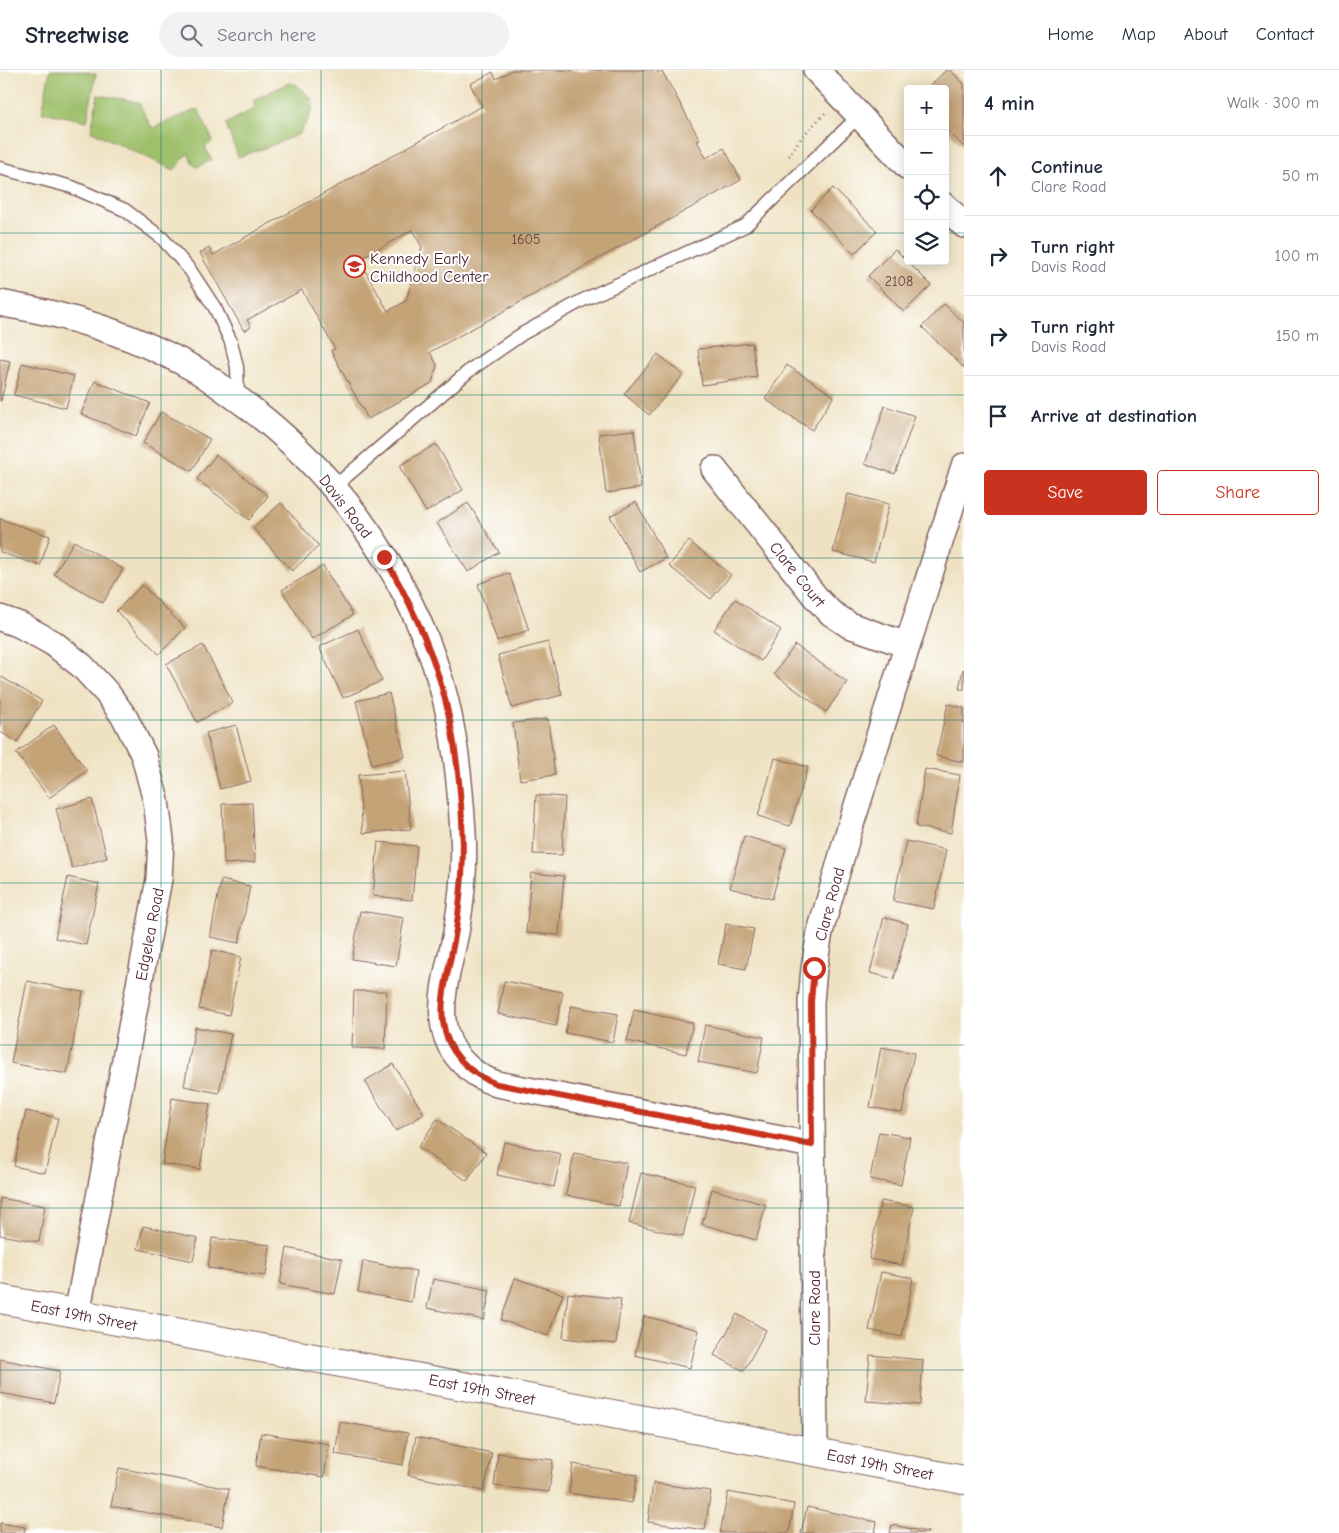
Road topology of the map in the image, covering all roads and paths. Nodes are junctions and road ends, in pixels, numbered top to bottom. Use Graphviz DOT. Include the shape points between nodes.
graph roads {
  1 [pos="816,70"];
  2 [pos="827,111"];
  3 [pos="859,116"];
  4 [pos="904,163"];
  5 [pos="785,165"];
  6 [pos="0,168"];
  7 [pos="949,210"];
  8 [pos="964,226"];
  9 [pos="0,303"];
  10 [pos="238,399"];
  11 [pos="964,466"];
  12 [pos="714,469"];
  13 [pos="334,487"];
  14 [pos="0,618"];
  15 [pos="907,645"];
  16 [pos="812,1145"];
  17 [pos="0,1299"];
  18 [pos="77,1314"];
  19 [pos="815,1452"];
  20 [pos="964,1480"];
  1 -- 3 [label="street"];
  2 -- 5 [label="path" via="794,147"];
  3 -- 4 [label="street"];
  3 -- 13 [label="lane" via="745,226 581,301 522,334 470,370"];
  6 -- 10 [label="lane" via="72,187 125,210 162,238 190,270 232,342"];
  7 -- 8 [label="street"];
  9 -- 10 [label="street, Davis Road" via="57,314 146,346 198,371"];
  10 -- 13 [label="street, Davis Road" via="289,439"];
  11 -- 15 [label="street, Clare Road"];
  12 -- 15 [label="street, Clare Court" via="831,613 849,625"];
  13 -- 16 [label="street, Davis Road" via="355,512 403,589 440,682 451,726 463,836 458,925 442,1001 443,1022 450,1048 466,1066 497,1084"];
  14 -- 18 [label="street, Edgelea Road" via="53,643 82,666 107,693 144,756 156,800 162,840 159,880"];
  15 -- 16 [label="street, Clare Road" via="820,932 811,1002"];
  16 -- 19 [label="street, Clare Road"];
  17 -- 18 [label="street, East 19th Street"];
  18 -- 19 [label="street, East 19th Street"];
  19 -- 20 [label="street, East 19th Street"];
}
